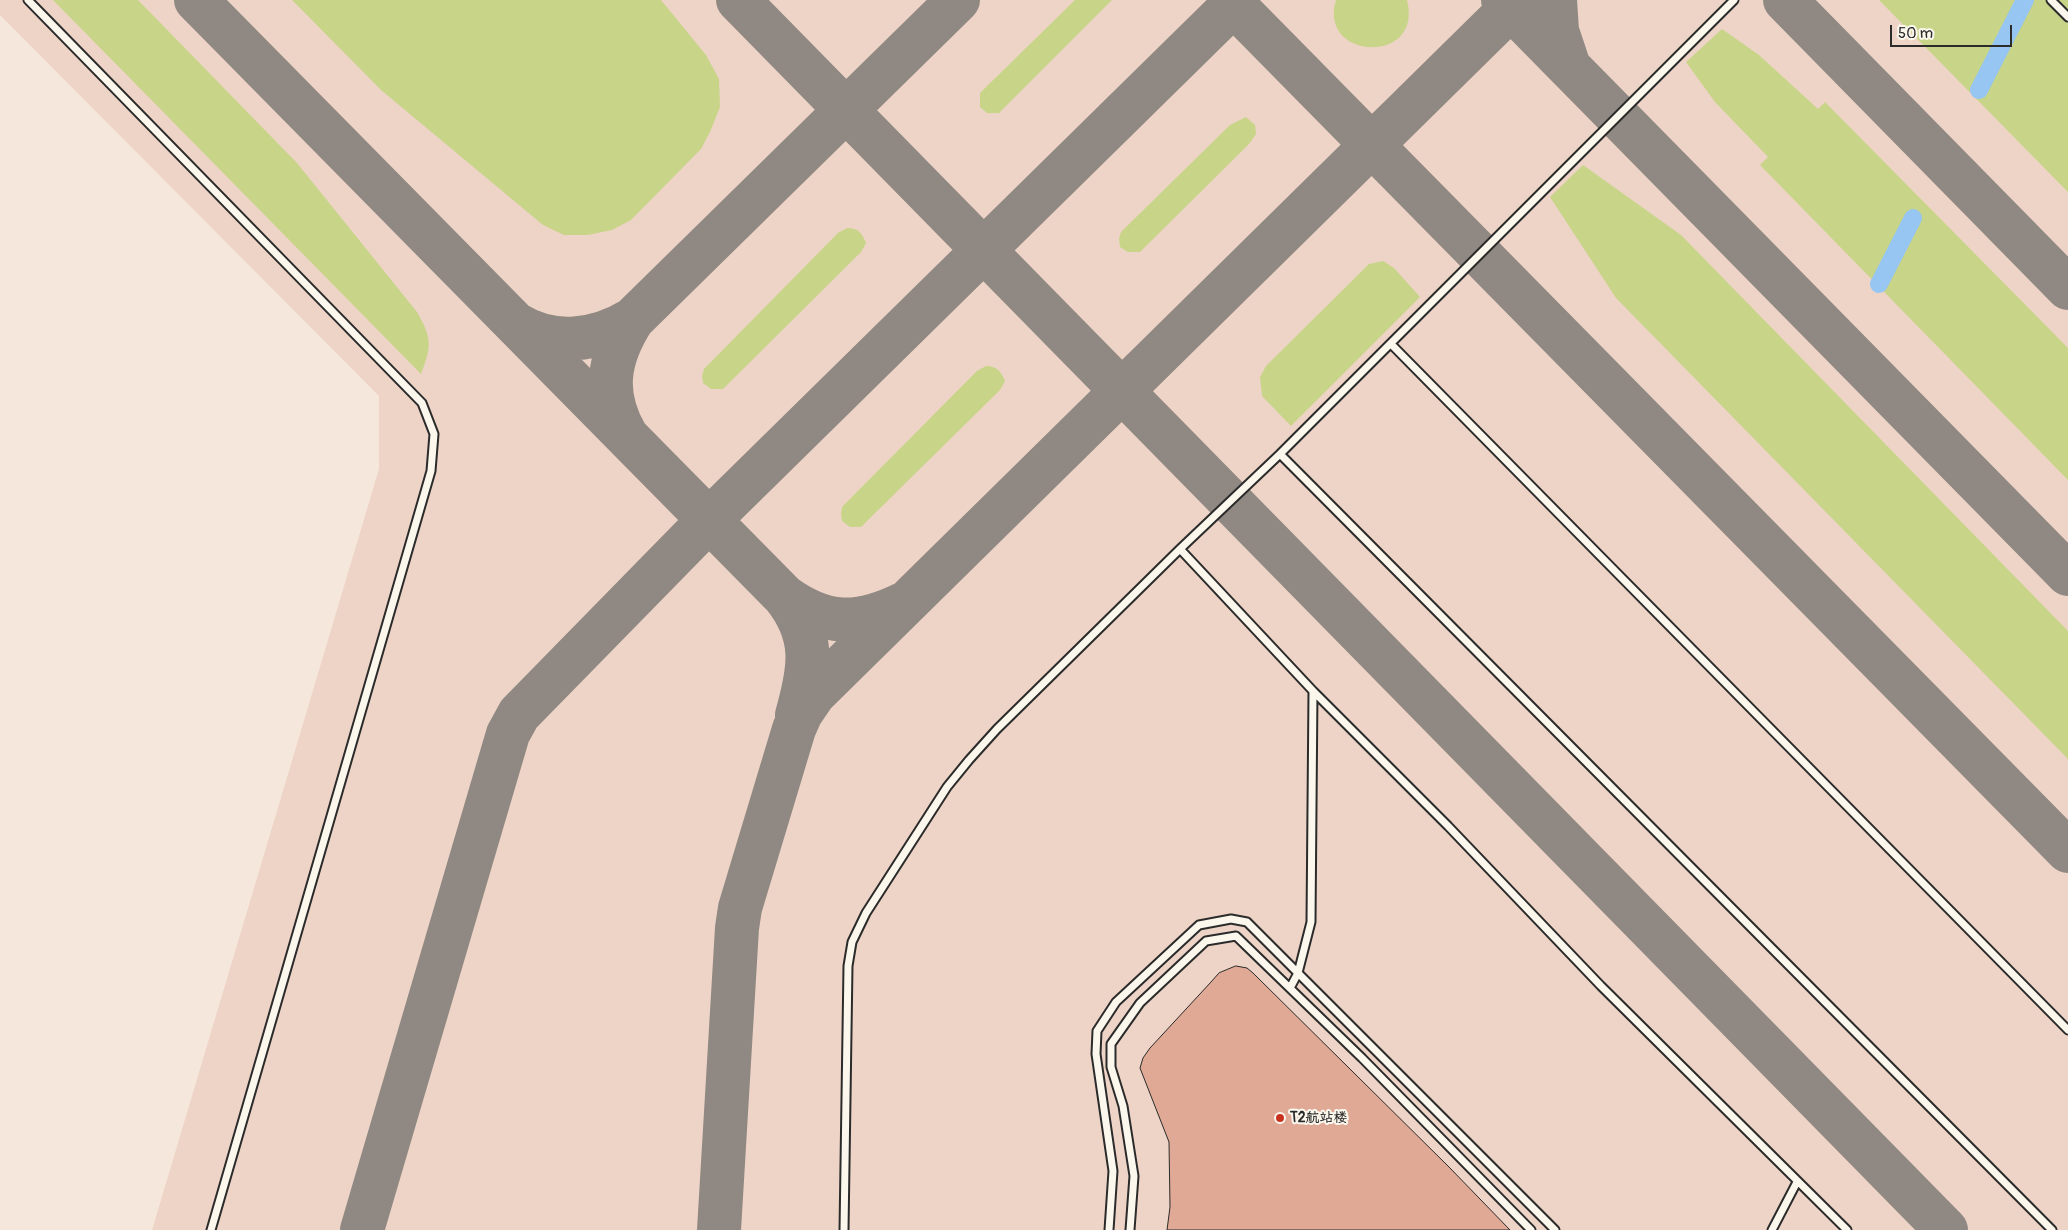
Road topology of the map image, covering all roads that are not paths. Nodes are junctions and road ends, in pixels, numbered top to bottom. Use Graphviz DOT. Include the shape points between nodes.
graph roads {
  1 [pos="28,0"];
  2 [pos="1734,0"];
  3 [pos="2051,0"];
  4 [pos="2068,17"];
  5 [pos="1391,344"];
  6 [pos="1280,454"];
  7 [pos="1180,549"];
  8 [pos="1313,690"];
  9 [pos="1298,973"];
  10 [pos="1290,988"];
  11 [pos="2068,1030"];
  12 [pos="1797,1182"];
  13 [pos="211,1230"];
  14 [pos="844,1230"];
  15 [pos="1109,1230"];
  16 [pos="1130,1230"];
  17 [pos="1531,1230"];
  18 [pos="1555,1230"];
  19 [pos="1772,1230"];
  20 [pos="1846,1230"];
  21 [pos="2052,1230"];
  1 -- 13 [label="lane" via="422,403 434,434 431,471"];
  2 -- 5 [label="lane"];
  3 -- 4 [label="lane"];
  5 -- 6 [label="lane"];
  5 -- 11 [label="lane"];
  6 -- 7 [label="lane"];
  6 -- 21 [label="lane"];
  7 -- 8 [label="lane"];
  7 -- 14 [label="lane" via="968,760 947,787 858,926 848,966"];
  8 -- 9 [label="lane" via="1311,922"];
  8 -- 12 [label="lane"];
  9 -- 10 [label="lane"];
  9 -- 15 [label="lane" via="1247,922 1231,919 1199,925 1116,1002 1097,1031 1096,1054 1114,1171"];
  9 -- 18 [label="lane"];
  10 -- 16 [label="lane" via="1236,936 1206,941 1140,1003 1111,1044 1110,1066 1123,1106 1134,1176"];
  10 -- 17 [label="lane"];
  12 -- 19 [label="lane"];
  12 -- 20 [label="lane"];
}
